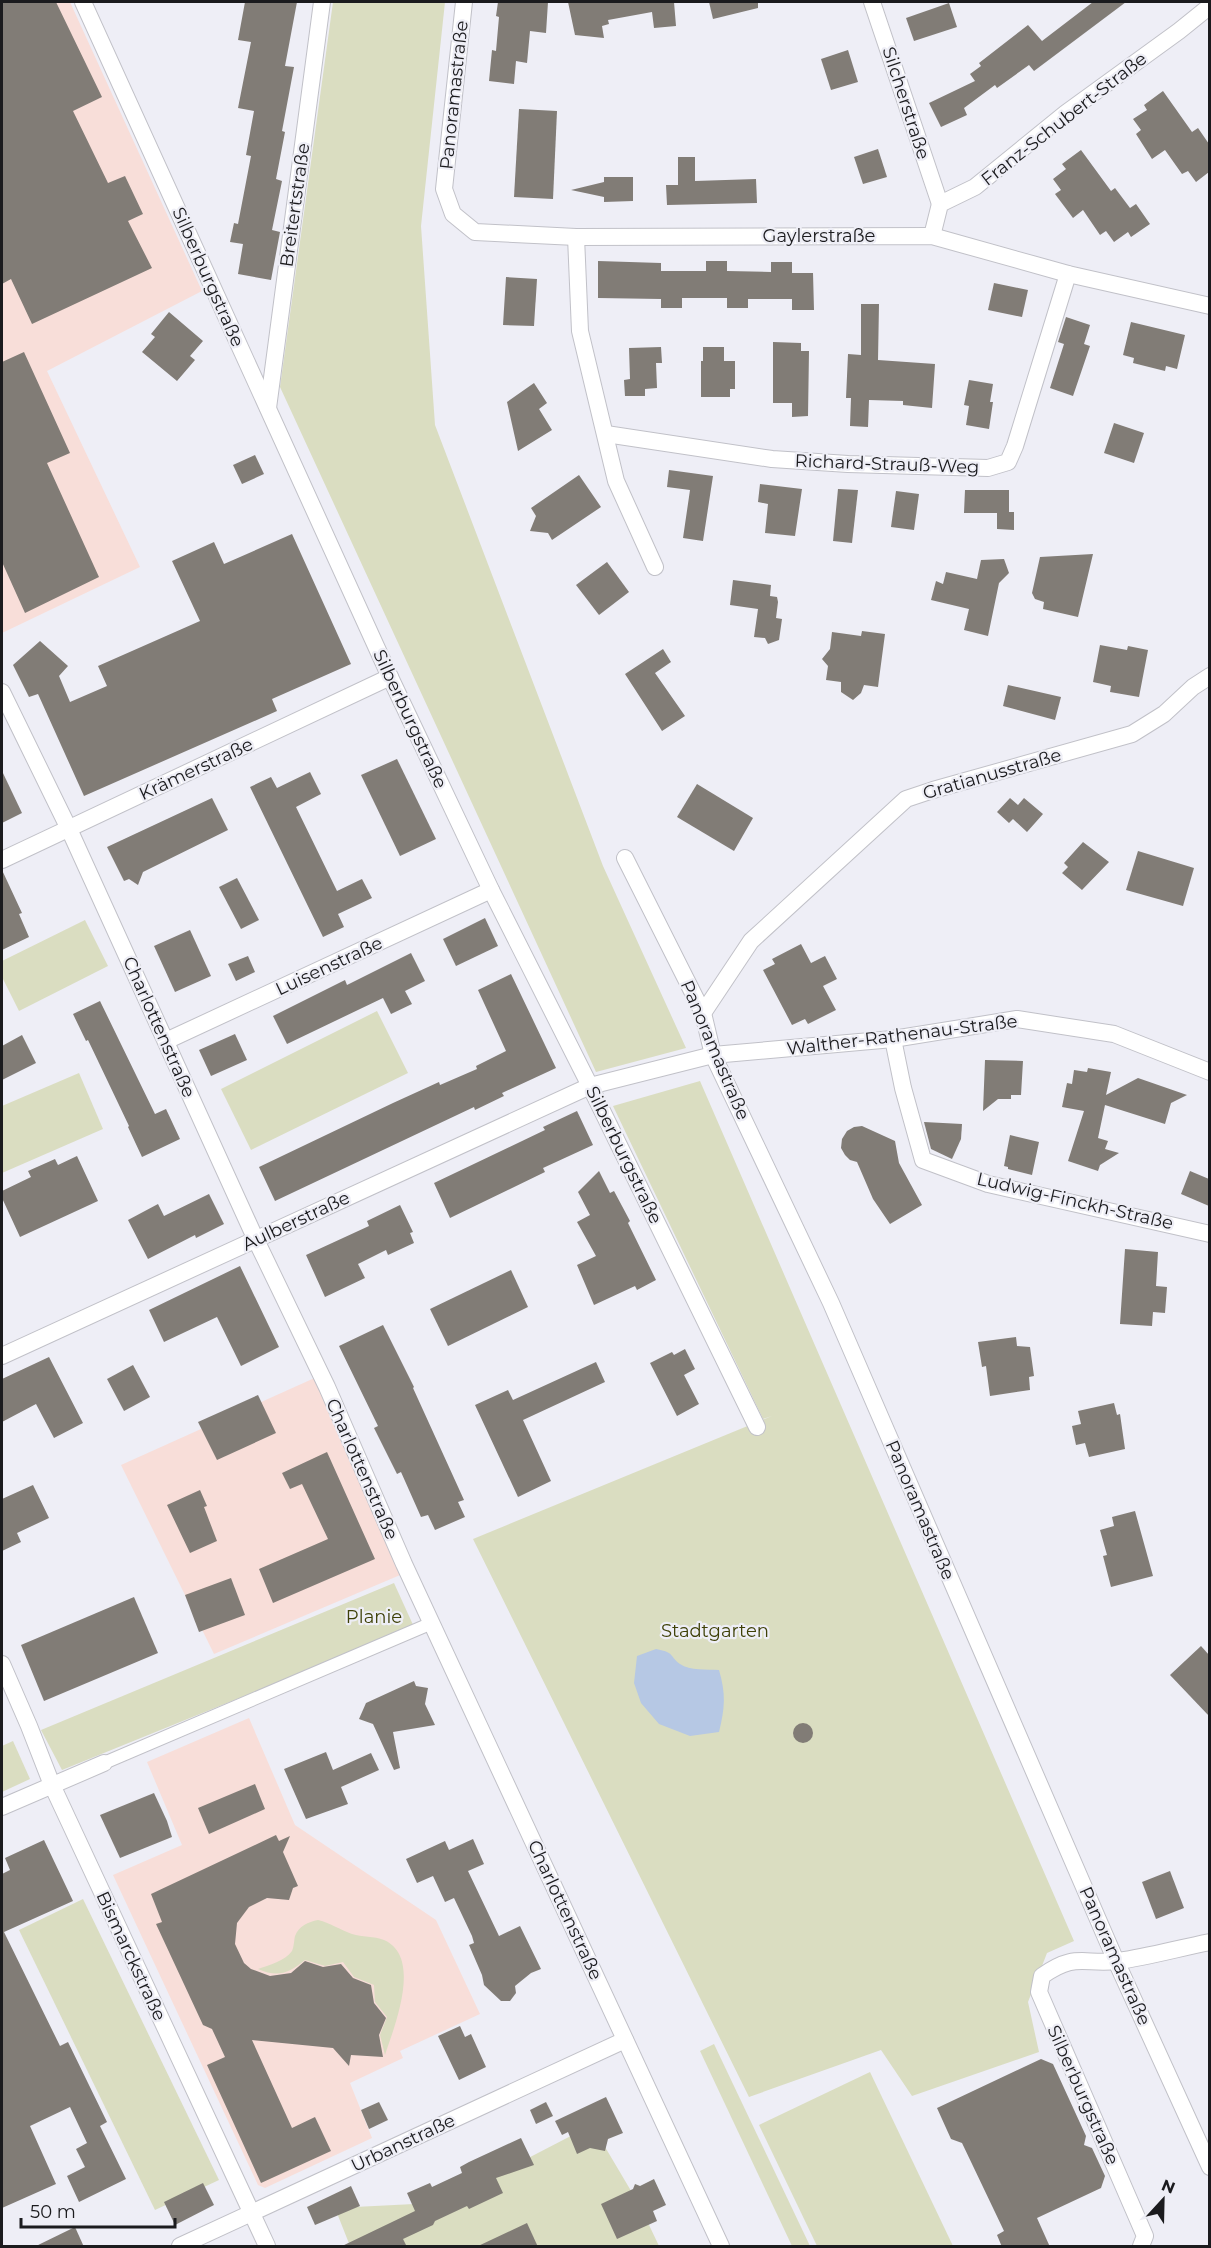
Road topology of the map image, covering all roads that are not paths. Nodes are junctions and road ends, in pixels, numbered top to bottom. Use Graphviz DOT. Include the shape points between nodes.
graph roads {
  1 [pos="83,2"];
  2 [pos="322,2"];
  3 [pos="464,2"];
  4 [pos="872,2"];
  5 [pos="1209,6"];
  6 [pos="444,189"];
  7 [pos="940,204"];
  8 [pos="932,236"];
  9 [pos="576,237"];
  10 [pos="1068,274"];
  11 [pos="1209,306"];
  12 [pos="267,408"];
  13 [pos="606,435"];
  14 [pos="655,567"];
  15 [pos="1209,676"];
  16 [pos="390,677"];
  17 [pos="2,692"];
  18 [pos="69,829"];
  19 [pos="625,858"];
  20 [pos="2,860"];
  21 [pos="491,890"];
  22 [pos="703,1013"];
  23 [pos="893,1039"];
  24 [pos="166,1041"];
  25 [pos="713,1055"];
  26 [pos="1209,1072"];
  27 [pos="590,1086"];
  28 [pos="1209,1233"];
  29 [pos="256,1240"];
  30 [pos="2,1356"];
  31 [pos="757,1426"];
  32 [pos="432,1623"];
  33 [pos="2,1664"];
  34 [pos="104,1763"];
  35 [pos="52,1785"];
  36 [pos="2,1807"];
  37 [pos="1209,1942"];
  38 [pos="1116,1961"];
  39 [pos="625,2040"];
  40 [pos="1209,2167"];
  41 [pos="252,2214"];
  42 [pos="180,2247"];
  43 [pos="267,2247"];
  44 [pos="721,2247"];
  45 [pos="1141,2247"];
  1 -- 12 [label="street, Silberburgstraße"];
  2 -- 12 [label="street, Breitertstraße"];
  3 -- 6 [label="street, Panoramastraße"];
  4 -- 7 [label="street, Silcherstraße"];
  5 -- 7 [label="street, Franz-Schubert-Straße" via="1066,112 975,187"];
  6 -- 9 [label="street, Gaylerstraße" via="453,214 475,232"];
  7 -- 8 [label="street"];
  8 -- 9 [label="street, Gaylerstraße"];
  8 -- 10 [label="street, Gaylerstraße"];
  9 -- 13 [label="street" via="580,331"];
  10 -- 11 [label="street, Gaylerstraße"];
  10 -- 13 [label="street, Richard-Strauß-Weg" via="1008,462 988,468 826,462"];
  12 -- 16 [label="street, Silberburgstraße"];
  13 -- 14 [label="street" via="616,481"];
  15 -- 22 [label="street, Gratianusstraße" via="1164,714 1132,734 906,799 751,941"];
  16 -- 18 [label="street, Krämerstraße"];
  16 -- 21 [label="street, Silberburgstraße"];
  17 -- 18 [label="street, Charlottenstraße"];
  18 -- 20 [label="street, Krämerstraße"];
  18 -- 24 [label="street, Charlottenstraße"];
  19 -- 22 [label="street, Panoramastraße"];
  21 -- 24 [label="street, Luisenstraße"];
  21 -- 27 [label="street, Silberburgstraße"];
  22 -- 25 [label="street, Panoramastraße"];
  23 -- 25 [label="street, Walther-Rathenau-Straße"];
  23 -- 26 [label="street, Walther-Rathenau-Straße" via="1017,1019 1114,1035"];
  23 -- 28 [label="street, Ludwig-Finckh-Straße" via="923,1160 988,1184"];
  24 -- 29 [label="street, Charlottenstraße"];
  25 -- 27 [label="street, Walther-Rathenau-Straße"];
  25 -- 38 [label="street, Panoramastraße" via="831,1303"];
  27 -- 29 [label="street, Aulberstraße"];
  27 -- 31 [label="street, Silberburgstraße"];
  29 -- 30 [label="street, Aulberstraße"];
  29 -- 32 [label="street, Charlottenstraße" via="327,1387"];
  32 -- 34 [label="street"];
  32 -- 39 [label="street, Charlottenstraße"];
  33 -- 35 [label="street, Bismarckstraße"];
  34 -- 35 [label="street"];
  35 -- 36 [label="street"];
  35 -- 41 [label="street, Bismarckstraße"];
  37 -- 38 [label="street"];
  38 -- 40 [label="street, Panoramastraße"];
  38 -- 45 [label="street, Silberburgstraße" via="1084,1959 1059,1963 1042,1976 1039,1992 1145,2236"];
  39 -- 41 [label="street, Urbanstraße"];
  39 -- 44 [label="street, Charlottenstraße"];
  41 -- 42 [label="street, Urbanstraße"];
  41 -- 43 [label="street, Bismarckstraße"];
}
